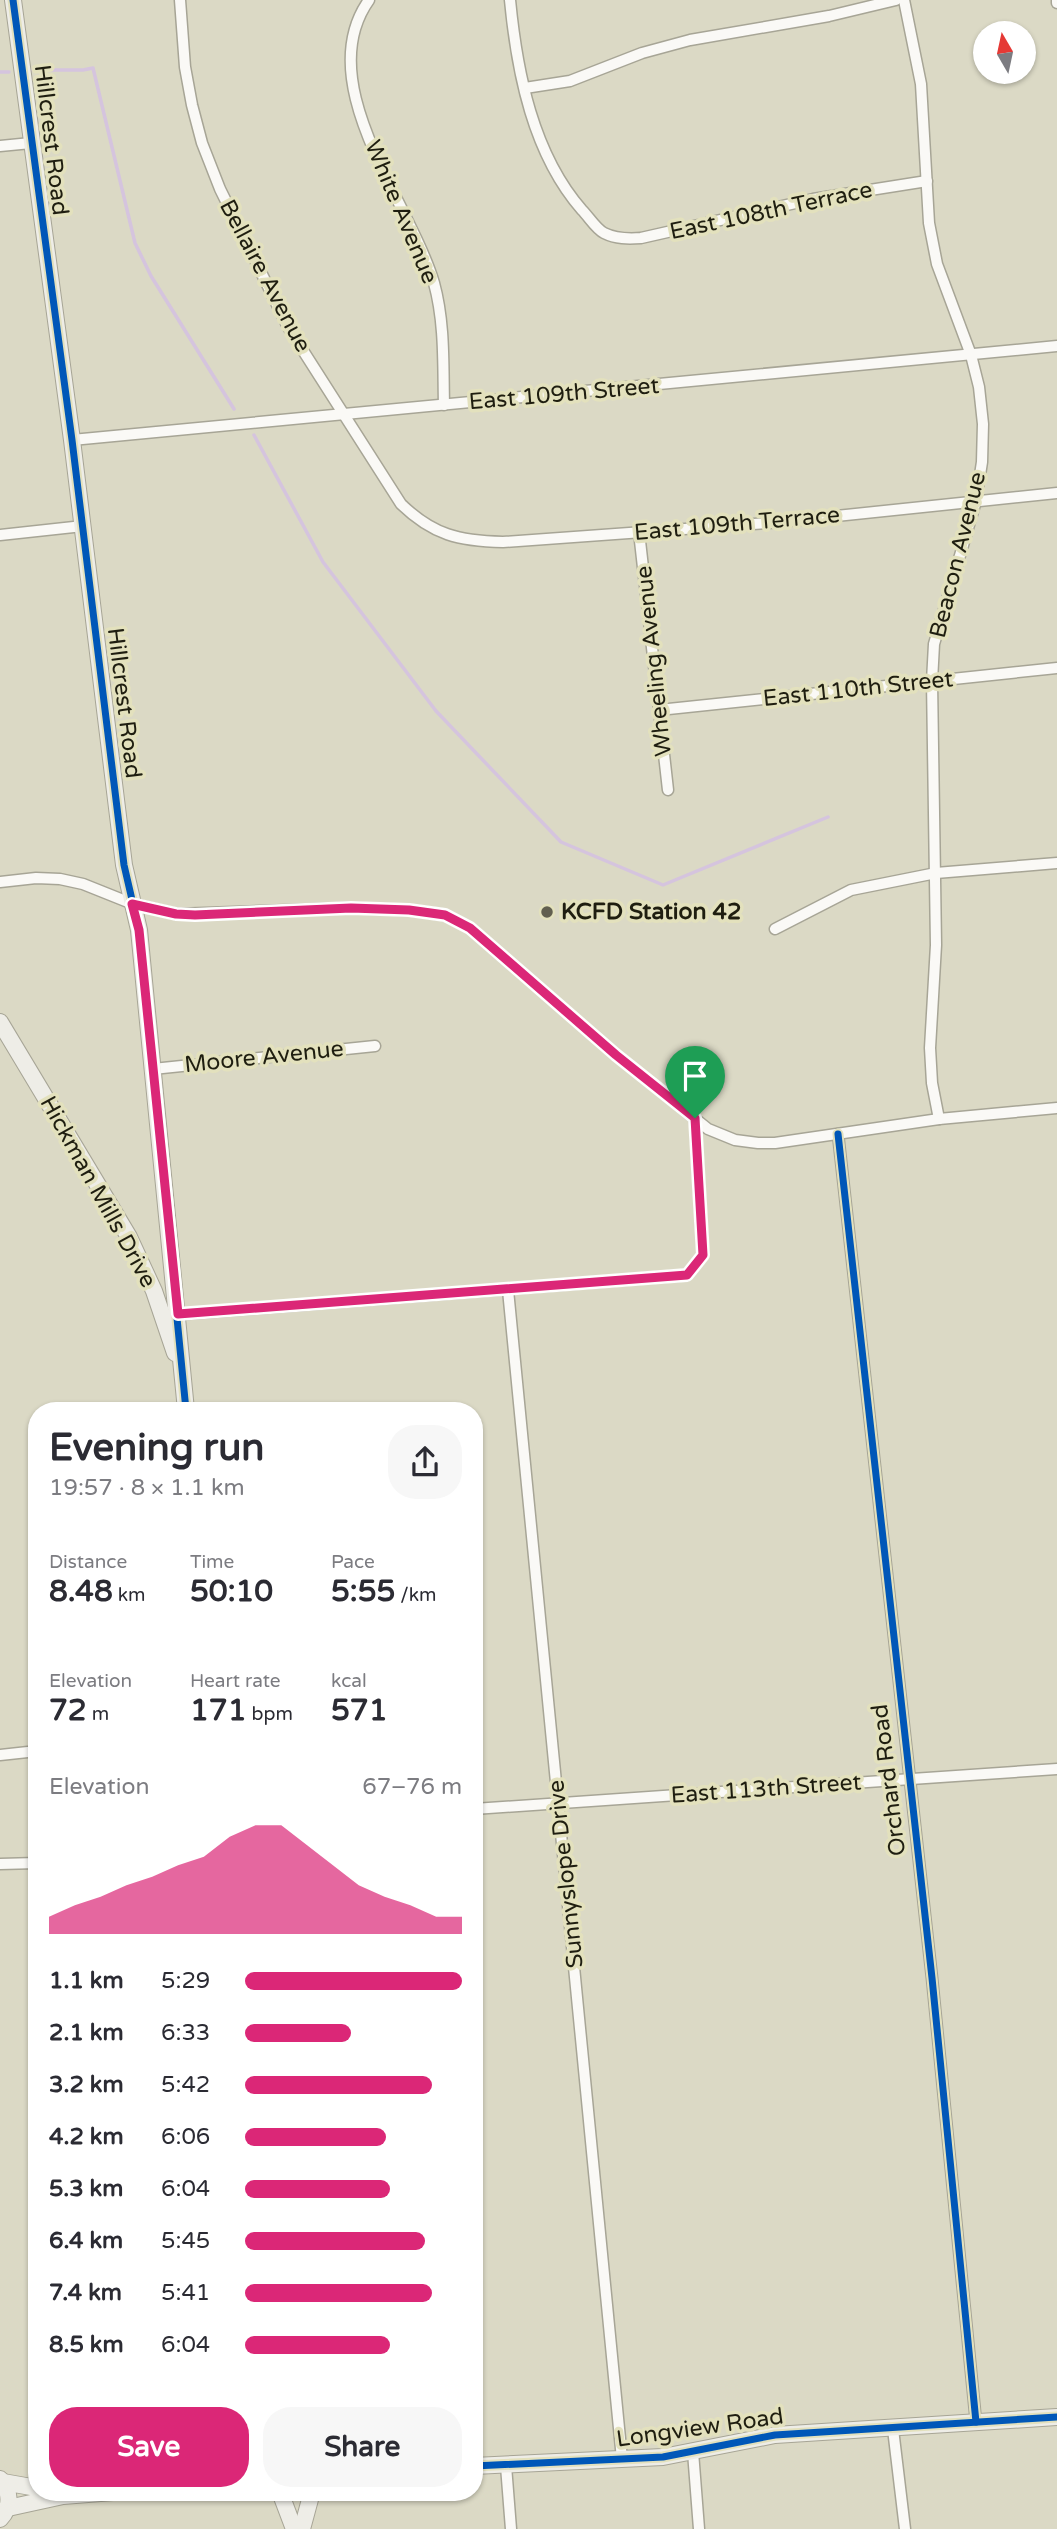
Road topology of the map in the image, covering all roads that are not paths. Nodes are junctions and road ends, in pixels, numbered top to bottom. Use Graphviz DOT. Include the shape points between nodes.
graph roads {
  1 [pos="13,0"];
  2 [pos="180,0"];
  3 [pos="369,0"];
  4 [pos="510,0"];
  5 [pos="896,0"];
  6 [pos="904,0"];
  7 [pos="525,88"];
  8 [pos="31,143"];
  9 [pos="0,146"];
  10 [pos="927,181"];
  11 [pos="1057,346"];
  12 [pos="971,355"];
  13 [pos="444,405"];
  14 [pos="344,415"];
  15 [pos="72,440"];
  16 [pos="1057,493"];
  17 [pos="975,501"];
  18 [pos="421,522"];
  19 [pos="83,526"];
  20 [pos="639,532"];
  21 [pos="0,535"];
  22 [pos="1057,668"];
  23 [pos="932,681"];
  24 [pos="659,710"];
  25 [pos="668,790"];
  26 [pos="1057,863"];
  27 [pos="936,873"];
  28 [pos="0,882"];
  29 [pos="132,904"];
  30 [pos="775,929"];
  31 [pos="0,1022"];
  32 [pos="375,1046"];
  33 [pos="153,1069"];
  34 [pos="1057,1108"];
  35 [pos="695,1118"];
  36 [pos="939,1119"];
  37 [pos="838,1134"];
  38 [pos="508,1290"];
  39 [pos="170,1315"];
  40 [pos="185,1402"];
  41 [pos="28,1752"];
  42 [pos="0,1755"];
  43 [pos="1057,1769"];
  44 [pos="908,1779"];
  45 [pos="559,1803"];
  46 [pos="483,1808"];
  47 [pos="28,1863"];
  48 [pos="0,1864"];
  49 [pos="1057,2417"];
  50 [pos="976,2422"];
  51 [pos="893,2429"];
  52 [pos="693,2452"];
  53 [pos="622,2459"];
  54 [pos="483,2466"];
  55 [pos="506,2466"];
  56 [pos="1,2480"];
  57 [pos="28,2486"];
  58 [pos="49,2501"];
  59 [pos="283,2501"];
  60 [pos="309,2501"];
  61 [pos="3,2518"];
  62 [pos="294,2529"];
  63 [pos="302,2529"];
  64 [pos="511,2529"];
  65 [pos="699,2529"];
  66 [pos="905,2529"];
  1 -- 8 [label="street, Hillcrest Road"];
  2 -- 14 [label="street, Bellaire Avenue" via="192,106 220,189 288,327"];
  3 -- 13 [label="street, White Avenue" via="356,20 350,62 354,89 362,123 435,286 443,332"];
  4 -- 7 [label="street"];
  5 -- 7 [label="street" via="690,40 570,81"];
  6 -- 10 [label="street, Beacon Avenue" via="920,85"];
  7 -- 10 [label="street, East 108th Terrace" via="556,174 602,232 616,237 641,238 813,198"];
  8 -- 9 [label="street, Hillcrest Road"];
  8 -- 15 [label="street, Hillcrest Road"];
  10 -- 12 [label="street, Beacon Avenue" via="937,264"];
  11 -- 12 [label="street, East 109th Street"];
  12 -- 13 [label="street, East 109th Street"];
  12 -- 17 [label="street, Beacon Avenue" via="983,425"];
  13 -- 14 [label="street, East 109th Street"];
  14 -- 15 [label="street, East 109th Street"];
  14 -- 18 [label="street, Bellaire Avenue" via="401,504"];
  15 -- 19 [label="street, Hillcrest Road"];
  16 -- 17 [label="street, East 109th Terrace"];
  17 -- 20 [label="street, East 109th Terrace"];
  17 -- 23 [label="street, Beacon Avenue" via="934,644"];
  18 -- 20 [label="street, East 109th Terrace" via="470,541"];
  19 -- 21 [label="street"];
  19 -- 29 [label="street, Hillcrest Road"];
  20 -- 24 [label="street, Wheeling Avenue"];
  22 -- 23 [label="street, East 110th Street"];
  23 -- 24 [label="street, East 110th Street"];
  23 -- 27 [label="street, Beacon Avenue"];
  24 -- 25 [label="street, Wheeling Avenue"];
  26 -- 27 [label="street"];
  27 -- 30 [label="street" via="851,890"];
  27 -- 36 [label="street, Beacon Avenue" via="930,1048"];
  28 -- 29 [label="street" via="60,879 103,890"];
  29 -- 33 [label="street, Hillcrest Road" via="139,930"];
  29 -- 35 [label="street" via="195,915 351,908 445,915 470,928"];
  31 -- 39 [label="street, Hickman Mills Drive"];
  32 -- 33 [label="street, Moore Avenue"];
  33 -- 39 [label="street, Hillcrest Road"];
  34 -- 36 [label="street"];
  35 -- 37 [label="street" via="735,1140 758,1143"];
  35 -- 38 [label="street" via="703,1255 687,1275"];
  36 -- 37 [label="street"];
  37 -- 44 [label="street, Orchard Road"];
  38 -- 39 [label="street"];
  38 -- 45 [label="street, Sunnyslope Drive"];
  39 -- 40 [label="street, Hillcrest Road"];
  41 -- 42 [label="street"];
  43 -- 44 [label="street, East 113th Street"];
  44 -- 45 [label="street, East 113th Street"];
  44 -- 50 [label="street, Orchard Road"];
  45 -- 46 [label="street, East 113th Street"];
  45 -- 53 [label="street, Sunnyslope Drive"];
  47 -- 48 [label="street"];
  49 -- 50 [label="street, Longview Road"];
  50 -- 51 [label="street, Longview Road"];
  51 -- 52 [label="street, Longview Road" via="775,2435"];
  51 -- 66 [label="street"];
  52 -- 53 [label="street, Longview Road"];
  52 -- 65 [label="street"];
  53 -- 55 [label="street, Longview Road"];
  54 -- 55 [label="street, Longview Road"];
  55 -- 64 [label="street"];
  56 -- 57 [label="street"];
  56 -- 61 [label="street" via="8,2490"];
  58 -- 61 [label="street"];
  59 -- 62 [label="street"];
  60 -- 63 [label="street"];
}
